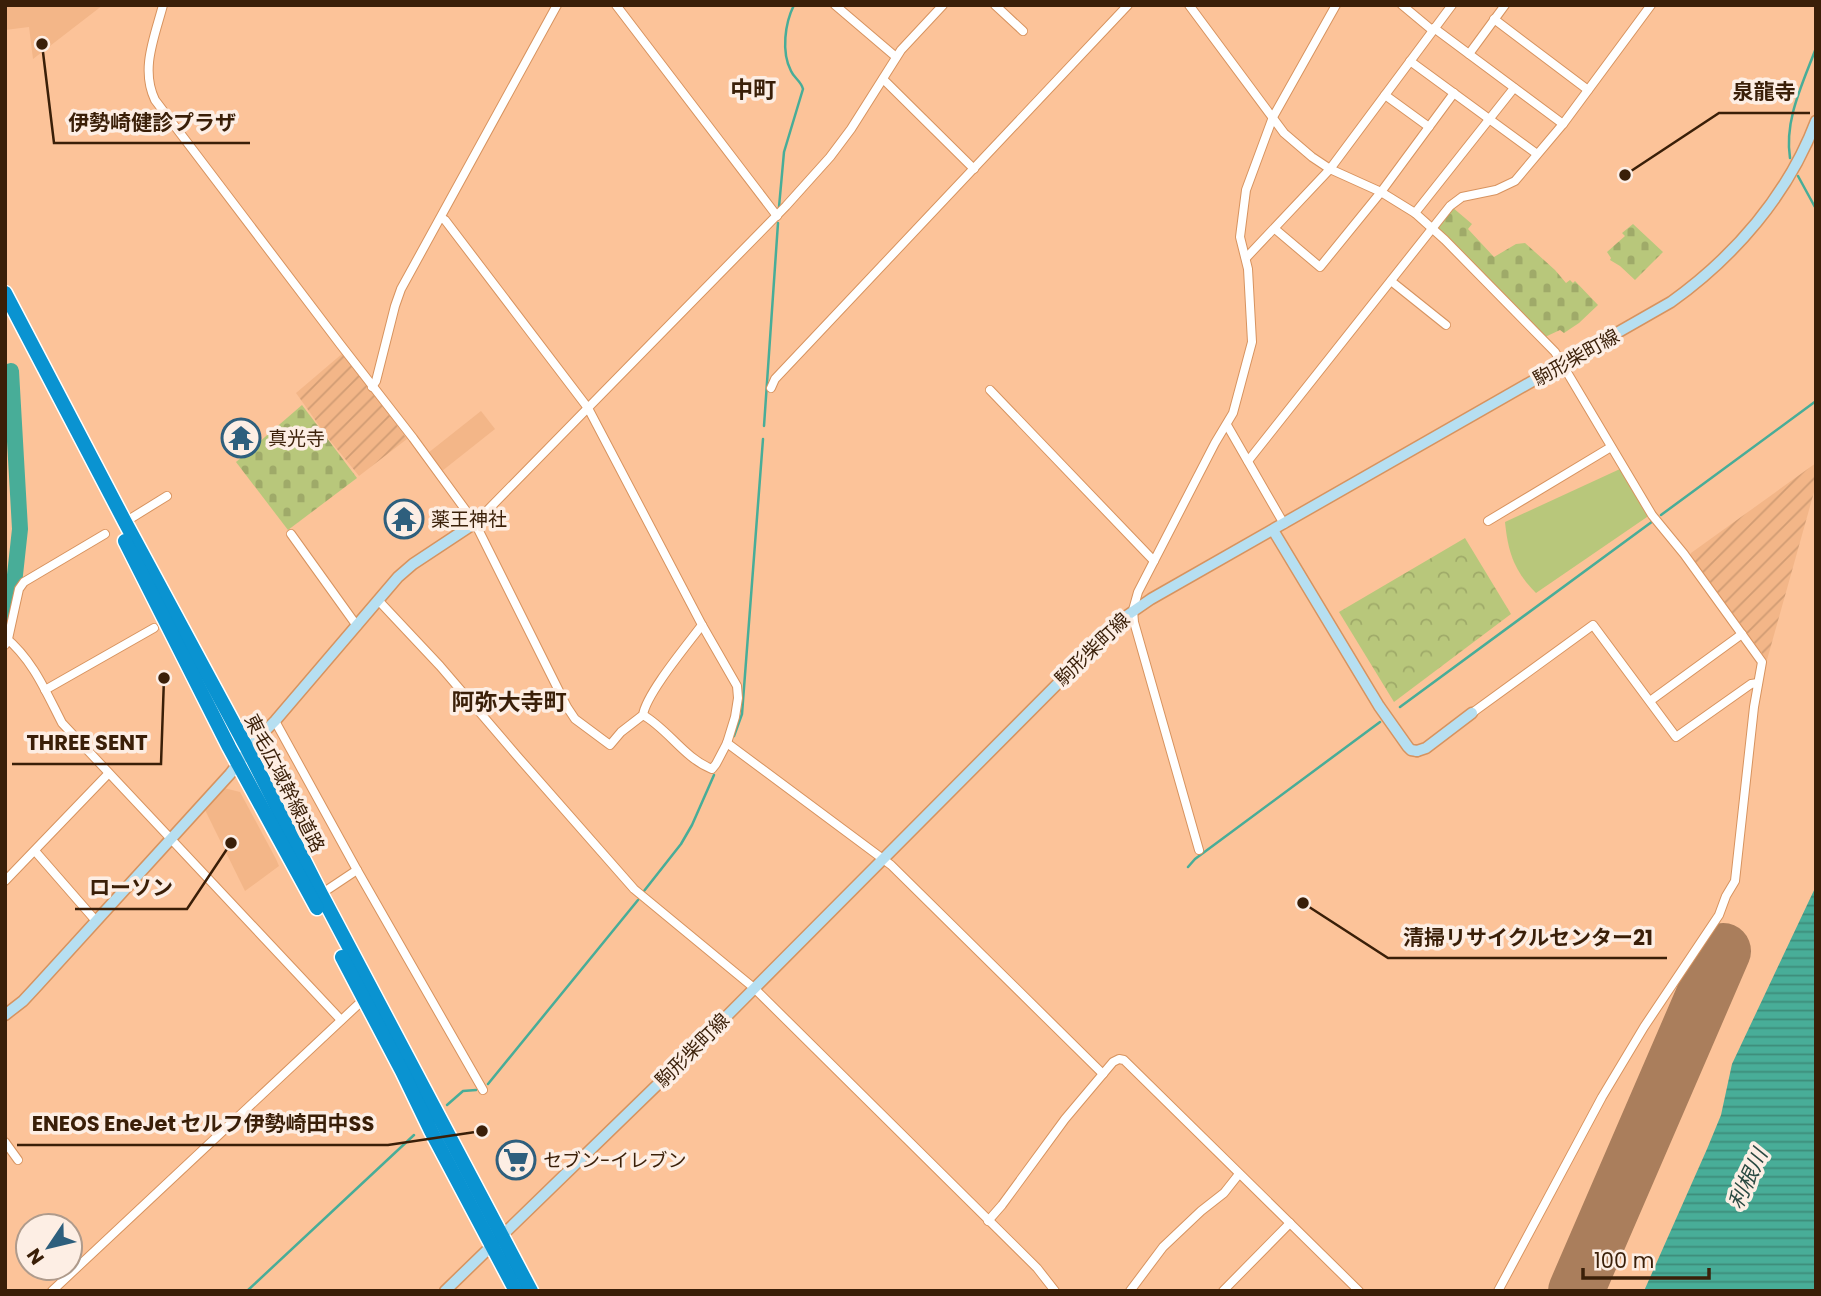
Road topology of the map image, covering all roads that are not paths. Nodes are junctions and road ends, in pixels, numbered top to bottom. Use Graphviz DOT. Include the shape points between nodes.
graph roads {
  1 [pos="163,5"];
  2 [pos="557,5"];
  3 [pos="616,5"];
  4 [pos="835,5"];
  5 [pos="943,5"];
  6 [pos="995,5"];
  7 [pos="1128,5"];
  8 [pos="1189,5"];
  9 [pos="1336,5"];
  10 [pos="1402,5"];
  11 [pos="1452,5"];
  12 [pos="1505,5"];
  13 [pos="1651,5"];
  14 [pos="1494,19"];
  15 [pos="1433,29"];
  16 [pos="1023,31"];
  17 [pos="1469,54"];
  18 [pos="896,57"];
  19 [pos="1410,61"];
  20 [pos="883,79"];
  21 [pos="1514,88"];
  22 [pos="1588,90"];
  23 [pos="1454,93"];
  24 [pos="1385,95"];
  25 [pos="1273,117"];
  26 [pos="1490,120"];
  27 [pos="1816,121"];
  28 [pos="1563,124"];
  29 [pos="1429,127"];
  30 [pos="1537,154"];
  31 [pos="974,169"];
  32 [pos="1330,169"];
  33 [pos="1381,192"];
  34 [pos="1415,213"];
  35 [pos="777,216"];
  36 [pos="441,218"];
  37 [pos="1433,228"];
  38 [pos="1275,229"];
  39 [pos="1246,258"];
  40 [pos="1391,281"];
  41 [pos="5,293"];
  42 [pos="5,314"];
  43 [pos="1446,325"];
  44 [pos="1563,364"];
  45 [pos="372,387"];
  46 [pos="771,388"];
  47 [pos="990,390"];
  48 [pos="588,408"];
  49 [pos="1227,425"];
  50 [pos="1611,447"];
  51 [pos="1248,461"];
  52 [pos="167,496"];
  53 [pos="1488,521"];
  54 [pos="125,522"];
  55 [pos="475,523"];
  56 [pos="1279,527"];
  57 [pos="105,534"];
  58 [pos="291,534"];
  59 [pos="1154,561"];
  60 [pos="378,600"];
  61 [pos="1133,610"];
  62 [pos="702,625"];
  63 [pos="358,626"];
  64 [pos="154,628"];
  65 [pos="1742,634"];
  66 [pos="6,640"];
  67 [pos="1758,683"];
  68 [pos="45,690"];
  69 [pos="1650,701"];
  70 [pos="1472,713"];
  71 [pos="643,715"];
  72 [pos="275,721"];
  73 [pos="727,743"];
  74 [pos="248,750"];
  75 [pos="238,764"];
  76 [pos="108,774"];
  77 [pos="171,838"];
  78 [pos="1199,850"];
  79 [pos="35,851"];
  80 [pos="883,859"];
  81 [pos="357,870"];
  82 [pos="5,881"];
  83 [pos="321,894"];
  84 [pos="96,921"];
  85 [pos="754,988"];
  86 [pos="364,999"];
  87 [pos="5,1015"];
  88 [pos="341,1020"];
  89 [pos="1103,1074"];
  90 [pos="483,1090"];
  91 [pos="5,1142"];
  92 [pos="18,1160"];
  93 [pos="1239,1174"];
  94 [pos="988,1221"];
  95 [pos="1290,1223"];
  96 [pos="497,1239"];
  97 [pos="52,1291"];
  98 [pos="445,1291"];
  99 [pos="516,1291"];
  100 [pos="531,1291"];
  101 [pos="1055,1291"];
  102 [pos="1130,1291"];
  103 [pos="1223,1291"];
  104 [pos="1359,1291"];
  105 [pos="1499,1291"];
  1 -- 45 [label="street" via="149,58 148,84 155,100"];
  2 -- 36 [label="street"];
  3 -- 35 [label="street"];
  4 -- 18 [label="street"];
  5 -- 18 [label="street"];
  6 -- 16 [label="street"];
  7 -- 31 [label="street"];
  8 -- 25 [label="street"];
  9 -- 25 [label="street"];
  10 -- 15 [label="street"];
  11 -- 15 [label="street"];
  12 -- 14 [label="street"];
  13 -- 22 [label="street"];
  14 -- 17 [label="street"];
  14 -- 22 [label="street"];
  15 -- 17 [label="street"];
  15 -- 19 [label="street"];
  17 -- 21 [label="street"];
  18 -- 20 [label="street"];
  19 -- 23 [label="street"];
  19 -- 24 [label="street"];
  20 -- 31 [label="street"];
  20 -- 35 [label="street" via="830,158"];
  21 -- 26 [label="street"];
  21 -- 28 [label="street"];
  22 -- 28 [label="street"];
  23 -- 26 [label="street"];
  23 -- 29 [label="street"];
  24 -- 29 [label="street"];
  24 -- 32 [label="street"];
  25 -- 32 [label="street" via="1284,133"];
  25 -- 39 [label="street" via="1246,190 1240,237"];
  26 -- 30 [label="street"];
  26 -- 34 [label="street"];
  27 -- 44 [label="main road, 駒形柴町線" via="1775,197 1721,260 1657,311"];
  28 -- 30 [label="street"];
  29 -- 33 [label="street"];
  30 -- 37 [label="street" via="1510,184 1459,199"];
  31 -- 46 [label="street"];
  32 -- 33 [label="street"];
  32 -- 38 [label="street"];
  33 -- 34 [label="street"];
  33 -- 38 [label="street" via="1320,267"];
  34 -- 37 [label="street"];
  35 -- 48 [label="street"];
  36 -- 45 [label="street" via="401,289"];
  36 -- 48 [label="street"];
  37 -- 40 [label="street"];
  37 -- 44 [label="street"];
  38 -- 39 [label="street"];
  39 -- 49 [label="street" via="1252,342"];
  40 -- 43 [label="street"];
  40 -- 51 [label="street"];
  41 -- 54 [label="highway, 東毛広域幹線道路"];
  42 -- 75 [label="highway, 東毛広域幹線道路"];
  44 -- 50 [label="street"];
  44 -- 56 [label="main road, 駒形柴町線"];
  45 -- 55 [label="street"];
  47 -- 59 [label="street"];
  48 -- 55 [label="street"];
  48 -- 62 [label="street"];
  49 -- 51 [label="street"];
  49 -- 59 [label="street"];
  50 -- 53 [label="street"];
  50 -- 65 [label="street" via="1651,515"];
  51 -- 56 [label="street"];
  52 -- 54 [label="street"];
  54 -- 74 [label="highway, 東毛広域幹線道路"];
  55 -- 60 [label="main road" via="414,564"];
  55 -- 71 [label="street" via="575,719 610,745"];
  56 -- 61 [label="main road, 駒形柴町線"];
  56 -- 70 [label="main road" via="1379,706 1411,750 1426,748"];
  57 -- 66 [label="street" via="24,582"];
  58 -- 63 [label="street"];
  59 -- 61 [label="street"];
  60 -- 63 [label="main road"];
  60 -- 85 [label="street" via="634,889"];
  61 -- 78 [label="street"];
  61 -- 80 [label="main road, 駒形柴町線"];
  62 -- 71 [label="street" via="653,692"];
  62 -- 73 [label="street" via="737,686"];
  63 -- 72 [label="main road"];
  64 -- 68 [label="street"];
  65 -- 67 [label="street" via="1762,662"];
  65 -- 69 [label="street"];
  66 -- 68 [label="street" via="25,656"];
  67 -- 69 [label="street" via="1676,737"];
  67 -- 105 [label="street" via="1735,881 1719,915 1602,1097"];
  68 -- 76 [label="street" via="62,723"];
  69 -- 70 [label="street" via="1593,625"];
  71 -- 73 [label="street" via="712,769"];
  72 -- 74 [label="main road"];
  72 -- 81 [label="street"];
  73 -- 80 [label="street"];
  74 -- 75 [label="main road"];
  74 -- 83 [label="highway, 東毛広域幹線道路"];
  75 -- 77 [label="main road"];
  75 -- 86 [label="highway, 東毛広域幹線道路"];
  76 -- 77 [label="street"];
  76 -- 79 [label="street"];
  77 -- 84 [label="main road"];
  77 -- 88 [label="street"];
  79 -- 82 [label="street"];
  79 -- 84 [label="street"];
  80 -- 85 [label="main road, 駒形柴町線"];
  80 -- 89 [label="street"];
  81 -- 83 [label="street"];
  81 -- 90 [label="street"];
  83 -- 96 [label="highway, 東毛広域幹線道路"];
  84 -- 87 [label="main road"];
  85 -- 94 [label="street"];
  85 -- 96 [label="main road, 駒形柴町線"];
  86 -- 88 [label="street"];
  86 -- 96 [label="highway, 東毛広域幹線道路" via="431,1131"];
  88 -- 97 [label="street"];
  89 -- 93 [label="street" via="1113,1062 1124,1060"];
  89 -- 94 [label="street"];
  91 -- 92 [label="street"];
  93 -- 95 [label="street"];
  93 -- 102 [label="street" via="1163,1247"];
  94 -- 101 [label="street"];
  95 -- 103 [label="street"];
  95 -- 104 [label="street"];
  96 -- 98 [label="main road, 駒形柴町線"];
  96 -- 99 [label="highway, 東毛広域幹線道路"];
  96 -- 100 [label="highway, 東毛広域幹線道路"];
}
